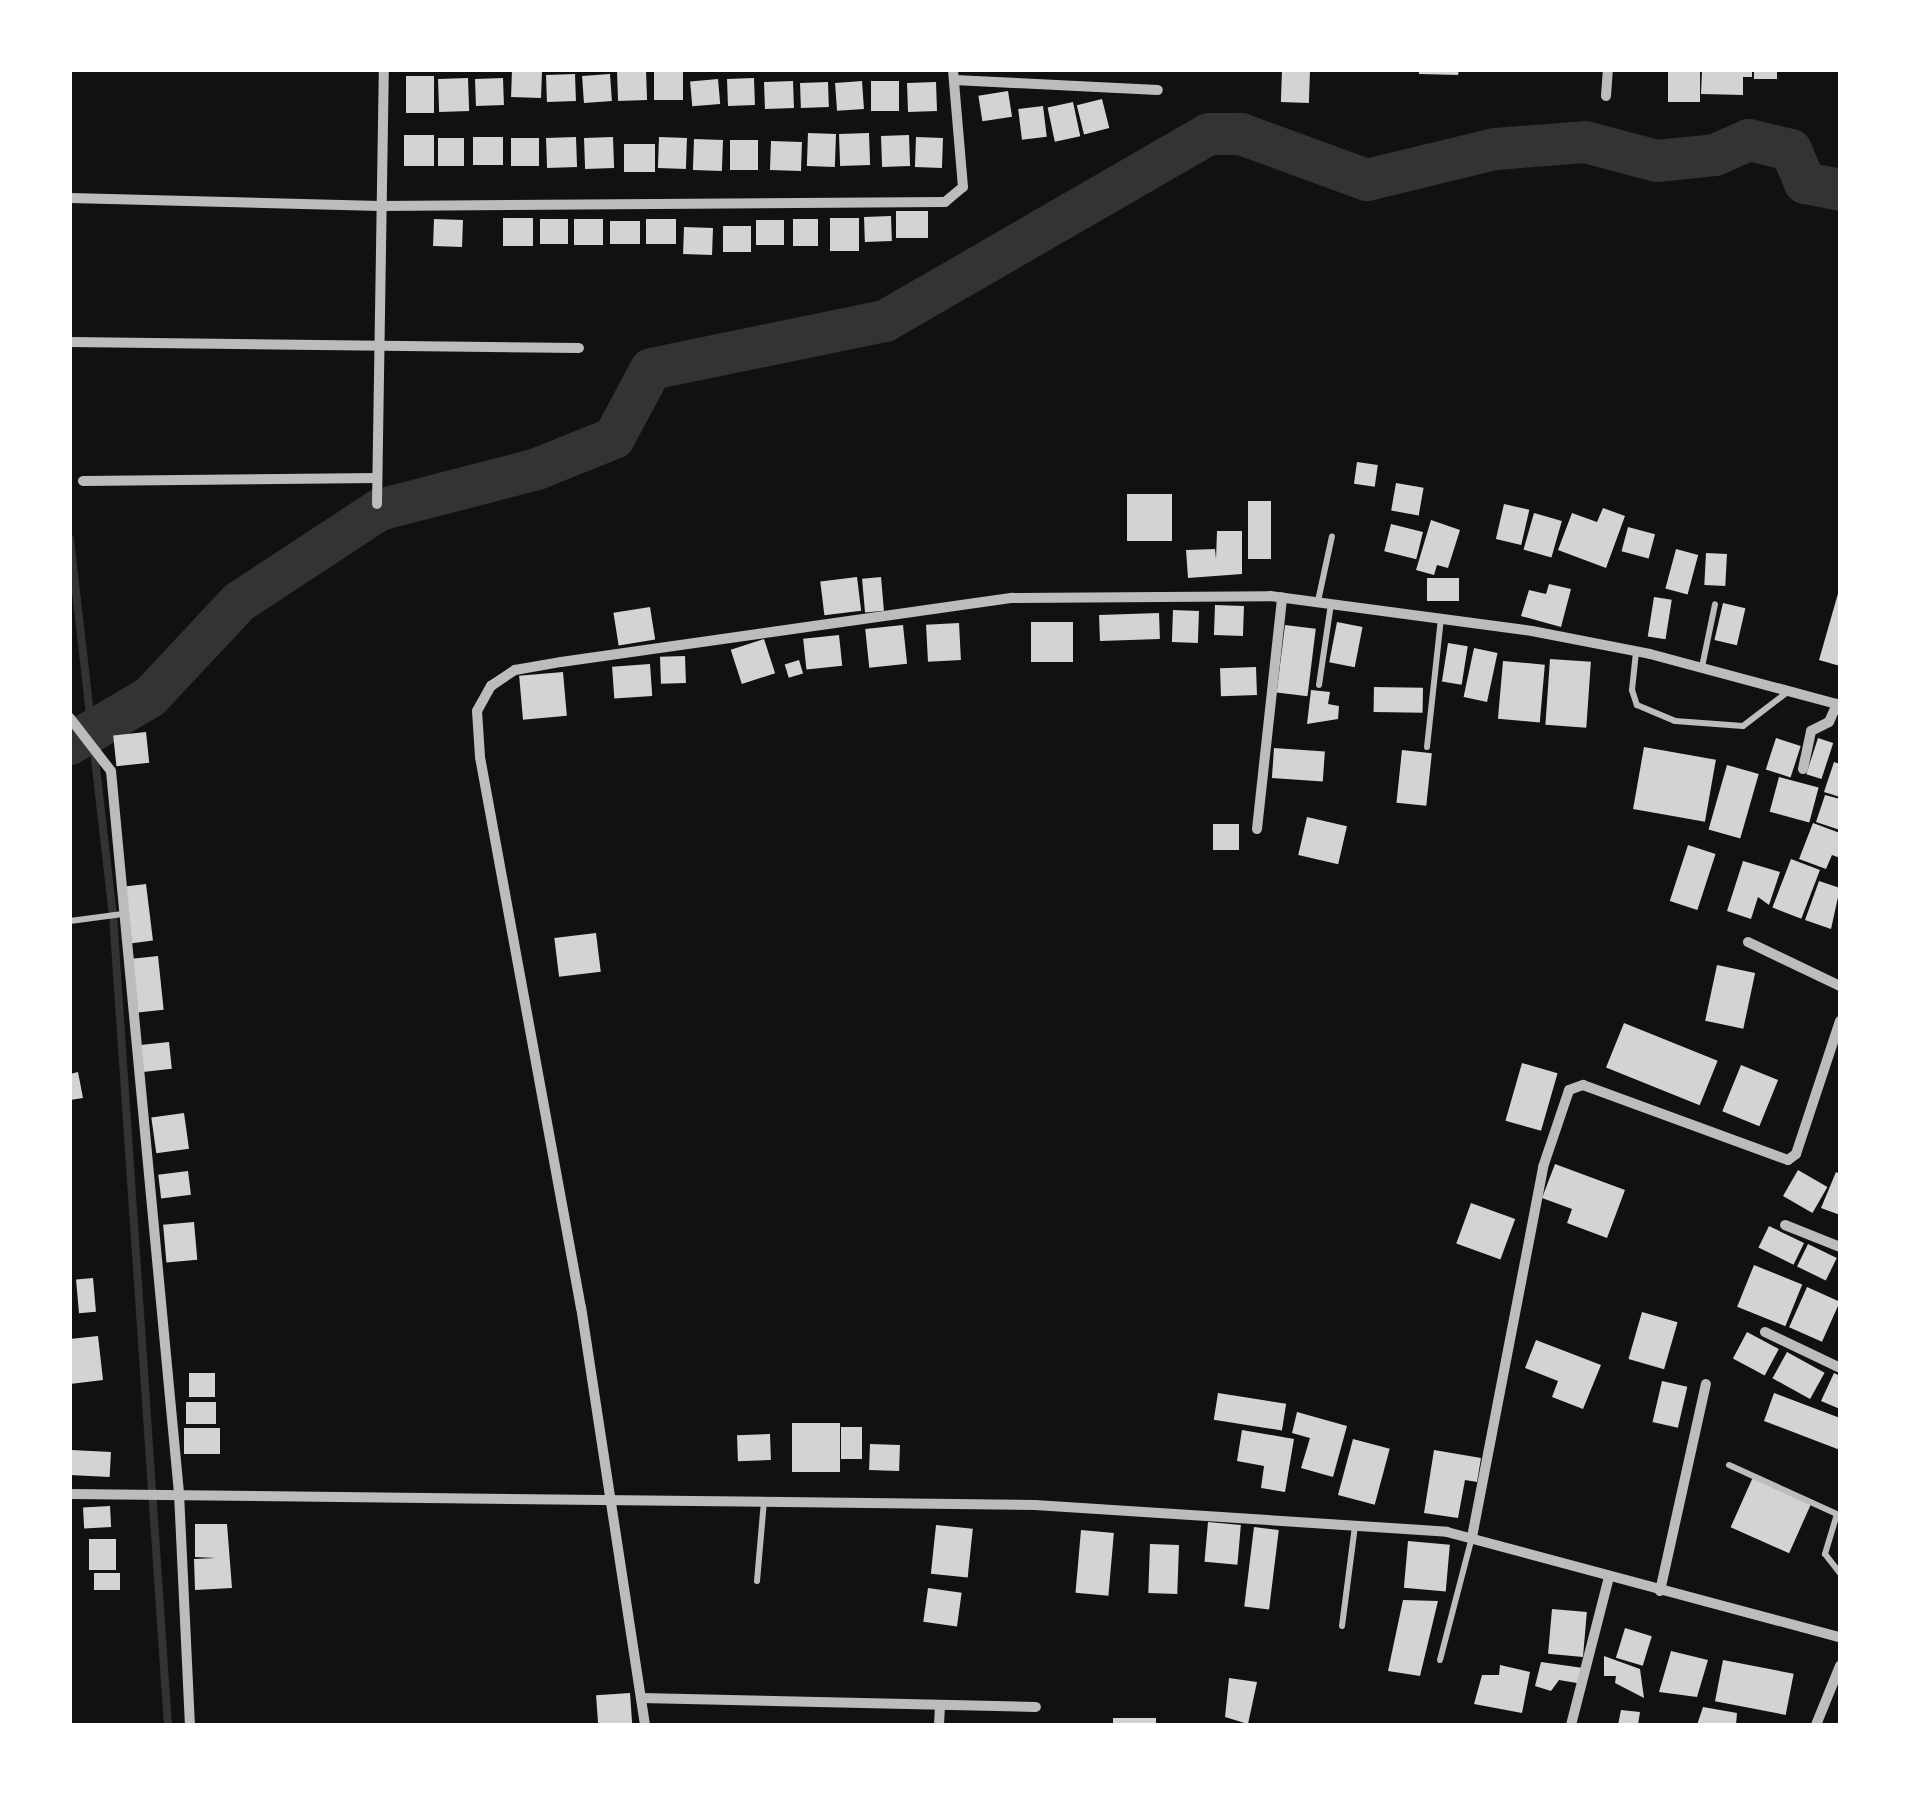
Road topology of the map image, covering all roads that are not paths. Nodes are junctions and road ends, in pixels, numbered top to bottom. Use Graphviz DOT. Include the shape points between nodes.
graph roads {
  1 [pos="384,70"];
  2 [pos="1608,70"];
  3 [pos="954,75"];
  4 [pos="1158,90"];
  5 [pos="1606,96"];
  6 [pos="70,198"];
  7 [pos="380,206"];
  8 [pos="70,342"];
  9 [pos="378,347"];
  10 [pos="579,348"];
  11 [pos="377,478"];
  12 [pos="82,481"];
  13 [pos="377,504"];
  14 [pos="1332,536"];
  15 [pos="1282,597"];
  16 [pos="1318,601"];
  17 [pos="1331,602"];
  18 [pos="1715,604"];
  19 [pos="1442,616"];
  20 [pos="1636,652"];
  21 [pos="1702,667"];
  22 [pos="1319,685"];
  23 [pos="1789,691"];
  24 [pos="1839,705"];
  25 [pos="72,722"];
  26 [pos="1427,747"];
  27 [pos="1803,769"];
  28 [pos="1257,829"];
  29 [pos="122,914"];
  30 [pos="70,921"];
  31 [pos="1748,942"];
  32 [pos="1840,986"];
  33 [pos="1840,1021"];
  34 [pos="1785,1225"];
  35 [pos="1840,1246"];
  36 [pos="1765,1332"];
  37 [pos="1840,1368"];
  38 [pos="1706,1384"];
  39 [pos="1729,1466"];
  40 [pos="180,1493"];
  41 [pos="70,1494"];
  42 [pos="612,1497"];
  43 [pos="764,1500"];
  44 [pos="1355,1525"];
  45 [pos="1472,1537"];
  46 [pos="1840,1572"];
  47 [pos="1609,1576"];
  48 [pos="758,1581"];
  49 [pos="1660,1591"];
  50 [pos="1342,1626"];
  51 [pos="1840,1637"];
  52 [pos="1440,1660"];
  53 [pos="1840,1666"];
  54 [pos="642,1698"];
  55 [pos="940,1707"];
  56 [pos="1036,1707"];
  57 [pos="190,1725"];
  58 [pos="646,1725"];
  59 [pos="939,1725"];
  60 [pos="1571,1725"];
  61 [pos="1816,1725"];
  1 -- 7 [label="street"];
  2 -- 5 [label="street"];
  3 -- 4 [label="street"];
  3 -- 7 [label="street" via="963,176 955,200"];
  6 -- 7 [label="street"];
  7 -- 9 [label="street"];
  8 -- 9 [label="street"];
  9 -- 10 [label="street"];
  9 -- 11 [label="street"];
  11 -- 12 [label="street"];
  11 -- 13 [label="street"];
  14 -- 16 [label="lane"];
  15 -- 16 [label="street"];
  15 -- 28 [label="street"];
  15 -- 42 [label="street" via="1012,598 515,670 491,686 477,710 480,757"];
  16 -- 17 [label="street"];
  17 -- 19 [label="street"];
  17 -- 22 [label="lane"];
  18 -- 21 [label="lane"];
  19 -- 20 [label="street"];
  19 -- 26 [label="lane"];
  20 -- 21 [label="street"];
  20 -- 23 [label="lane" via="1632,690 1638,705 1675,722 1743,726"];
  21 -- 23 [label="street"];
  23 -- 24 [label="street"];
  24 -- 27 [label="street" via="1829,722 1811,732"];
  25 -- 29 [label="street" via="111,772"];
  29 -- 30 [label="lane"];
  29 -- 40 [label="street"];
  31 -- 32 [label="street"];
  33 -- 45 [label="street" via="1796,1154 1788,1160 1583,1085 1569,1090 1544,1167"];
  34 -- 35 [label="street"];
  36 -- 37 [label="street"];
  38 -- 49 [label="street"];
  39 -- 46 [label="lane" via="1837,1514 1825,1554"];
  40 -- 41 [label="street"];
  40 -- 42 [label="street"];
  40 -- 57 [label="street"];
  42 -- 43 [label="street"];
  42 -- 54 [label="street"];
  43 -- 44 [label="street" via="1114,1508"];
  43 -- 48 [label="lane"];
  44 -- 45 [label="street"];
  44 -- 50 [label="lane"];
  45 -- 47 [label="street"];
  45 -- 52 [label="lane"];
  47 -- 49 [label="street"];
  47 -- 60 [label="street"];
  49 -- 51 [label="street"];
  53 -- 61 [label="street"];
  54 -- 55 [label="street"];
  54 -- 58 [label="street"];
  55 -- 56 [label="street"];
  55 -- 59 [label="street"];
}
